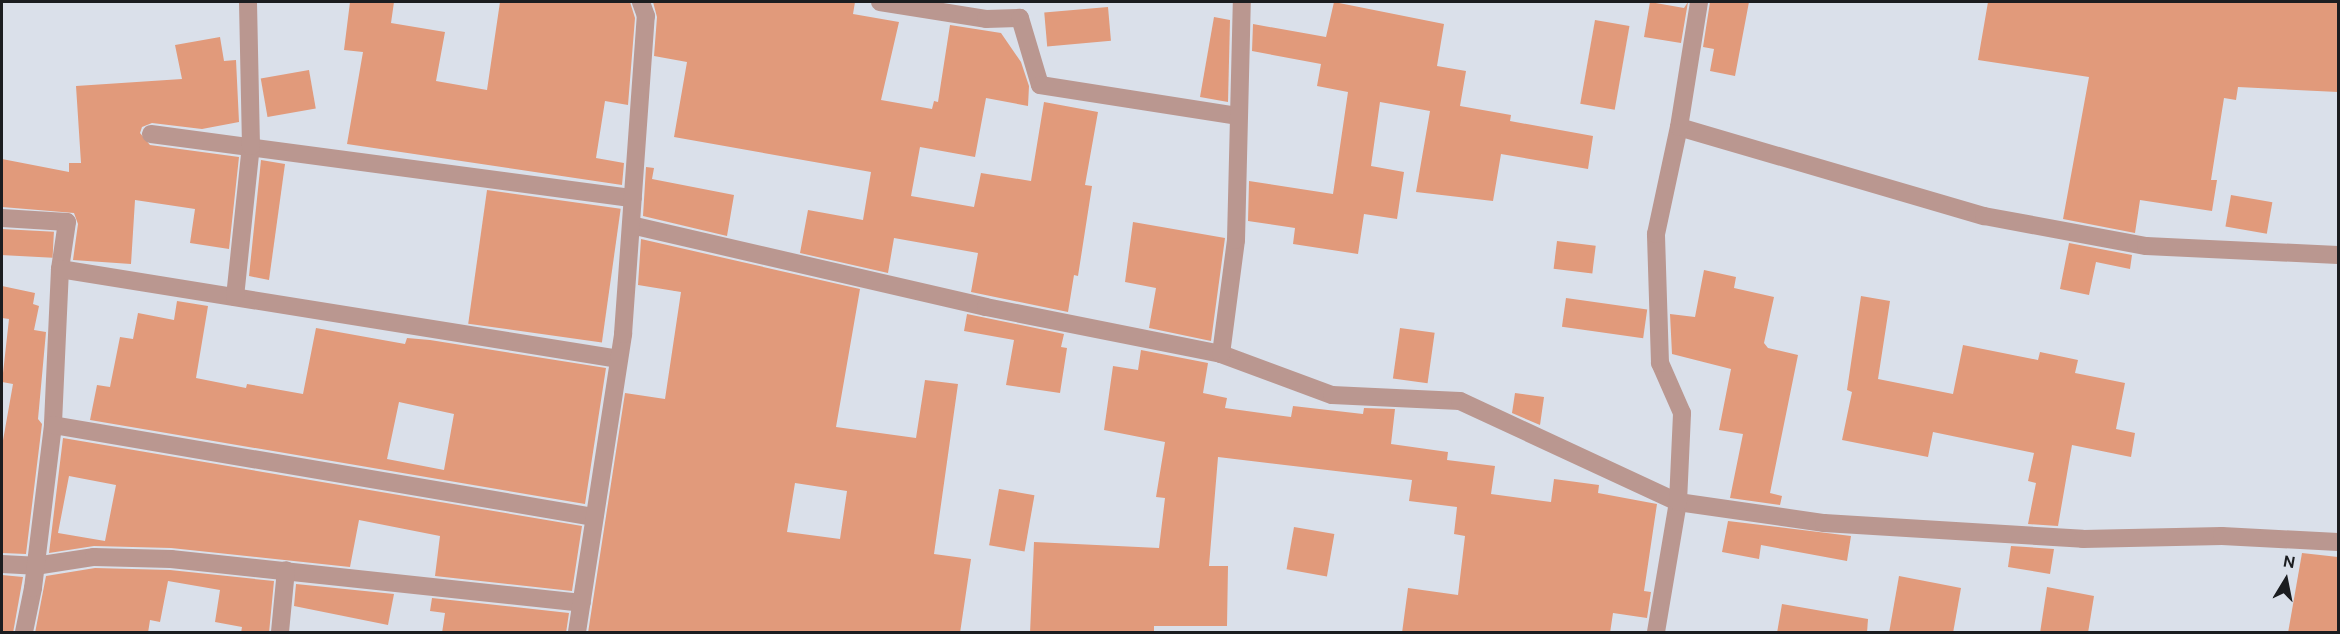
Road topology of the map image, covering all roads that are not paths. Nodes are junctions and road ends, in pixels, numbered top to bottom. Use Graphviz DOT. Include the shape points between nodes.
graph roads {
  1 [pos="248,2"];
  2 [pos="641,2"];
  3 [pos="880,2"];
  4 [pos="1242,2"];
  5 [pos="1699,2"];
  6 [pos="1239,116"];
  7 [pos="1679,127"];
  8 [pos="151,134"];
  9 [pos="251,146"];
  10 [pos="633,198"];
  11 [pos="2,218"];
  12 [pos="631,225"];
  13 [pos="2338,255"];
  14 [pos="60,269"];
  15 [pos="235,297"];
  16 [pos="1221,354"];
  17 [pos="619,359"];
  18 [pos="53,425"];
  19 [pos="1678,502"];
  20 [pos="594,517"];
  21 [pos="2338,542"];
  22 [pos="2,564"];
  23 [pos="35,566"];
  24 [pos="286,570"];
  25 [pos="582,603"];
  26 [pos="24,633"];
  27 [pos="280,633"];
  28 [pos="577,633"];
  29 [pos="1656,633"];
  1 -- 9 [label="street"];
  2 -- 10 [label="street" via="646,16"];
  3 -- 6 [label="street" via="986,19 1020,18 1040,85"];
  4 -- 6 [label="street"];
  5 -- 7 [label="street"];
  6 -- 16 [label="street" via="1236,240"];
  7 -- 13 [label="street" via="1995,218 2145,246"];
  7 -- 19 [label="street" via="1656,234 1660,363 1682,413"];
  8 -- 9 [label="street"];
  9 -- 10 [label="street"];
  9 -- 15 [label="street"];
  10 -- 12 [label="street"];
  11 -- 14 [label="street" via="67,222"];
  12 -- 16 [label="street" via="986,307"];
  12 -- 17 [label="street"];
  14 -- 15 [label="street"];
  14 -- 18 [label="street"];
  15 -- 17 [label="street"];
  16 -- 19 [label="street" via="1332,395 1460,401"];
  17 -- 20 [label="street"];
  18 -- 20 [label="street"];
  18 -- 23 [label="street"];
  19 -- 21 [label="street" via="1824,523 2083,539 2222,536"];
  19 -- 29 [label="street"];
  20 -- 25 [label="street"];
  22 -- 23 [label="street"];
  23 -- 24 [label="street" via="94,557 171,559"];
  23 -- 26 [label="street"];
  24 -- 25 [label="street"];
  24 -- 27 [label="street"];
  25 -- 28 [label="street"];
}
